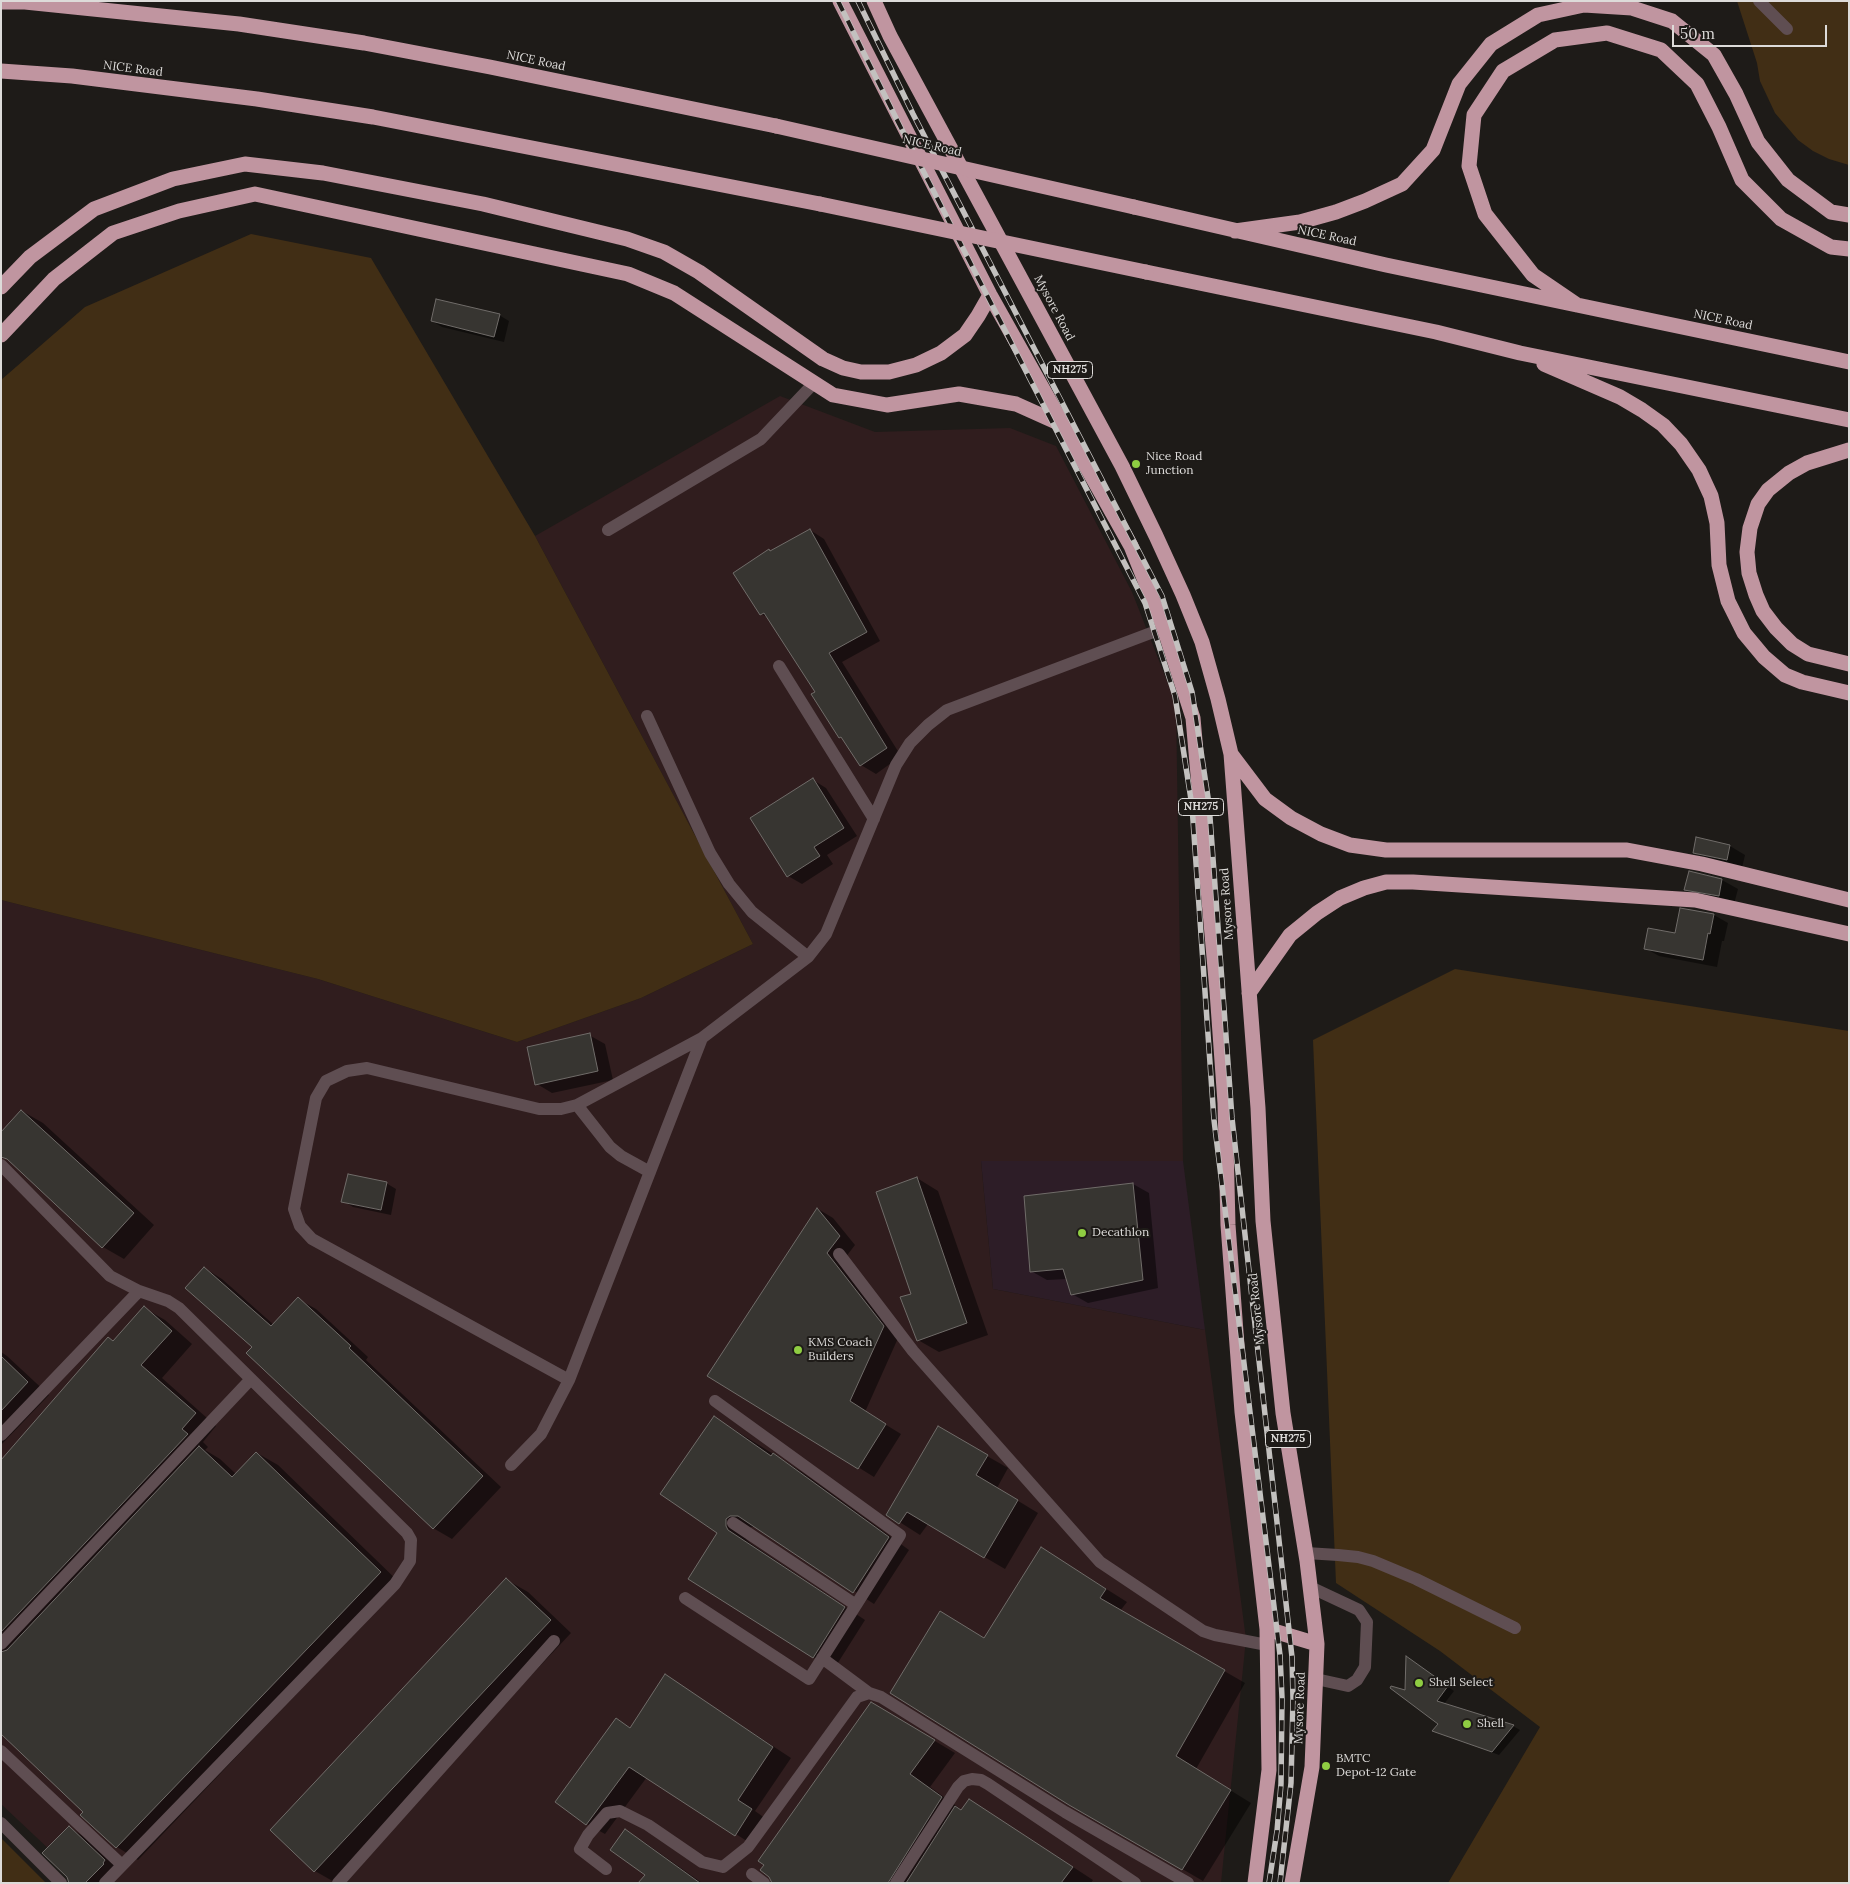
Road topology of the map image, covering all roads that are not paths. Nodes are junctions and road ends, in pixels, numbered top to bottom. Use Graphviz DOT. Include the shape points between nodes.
graph roads {
  1 [pos="874,1"];
  2 [pos="1759,1"];
  3 [pos="1,2"];
  4 [pos="839,3"];
  5 [pos="1788,29"];
  6 [pos="1,71"];
  7 [pos="1849,215"];
  8 [pos="1235,231"];
  9 [pos="1849,249"];
  10 [pos="1,287"];
  11 [pos="990,295"];
  12 [pos="1577,305"];
  13 [pos="1,334"];
  14 [pos="1520,353"];
  15 [pos="1849,362"];
  16 [pos="814,383"];
  17 [pos="1849,420"];
  18 [pos="1065,426"];
  19 [pos="1849,450"];
  20 [pos="608,530"];
  21 [pos="1164,628"];
  22 [pos="1849,664"];
  23 [pos="779,666"];
  24 [pos="1849,693"];
  25 [pos="647,716"];
  26 [pos="1231,754"];
  27 [pos="874,819"];
  28 [pos="1849,900"];
  29 [pos="1849,934"];
  30 [pos="808,957"];
  31 [pos="1249,993"];
  32 [pos="702,1038"];
  33 [pos="577,1105"];
  34 [pos="1,1165"];
  35 [pos="650,1172"];
  36 [pos="839,1254"];
  37 [pos="139,1291"];
  38 [pos="251,1379"];
  39 [pos="569,1380"];
  40 [pos="715,1401"];
  41 [pos="1,1435"];
  42 [pos="511,1465"];
  43 [pos="733,1524"];
  44 [pos="1306,1553"];
  45 [pos="1310,1587"];
  46 [pos="685,1598"];
  47 [pos="856,1605"];
  48 [pos="1515,1628"];
  49 [pos="1267,1629"];
  50 [pos="554,1641"];
  51 [pos="1,1644"];
  52 [pos="1318,1644"];
  53 [pos="1267,1645"];
  54 [pos="822,1658"];
  55 [pos="1316,1679"];
  56 [pos="869,1693"];
  57 [pos="1,1751"];
  58 [pos="1,1823"];
  59 [pos="122,1865"];
  60 [pos="606,1869"];
  61 [pos="752,1874"];
  62 [pos="61,1883"];
  63 [pos="105,1883"];
  64 [pos="338,1883"];
  65 [pos="764,1883"];
  66 [pos="896,1883"];
  67 [pos="1135,1883"];
  68 [pos="1188,1883"];
  69 [pos="1255,1883"];
  70 [pos="1292,1883"];
  1 -- 26 [label="highway, Mysore Road / NH275" via="894,45 1122,466 1156,536 1202,642"];
  2 -- 5 [label="street"];
  3 -- 8 [label="highway, NICE Road, bridge" via="238,24 364,43 776,126"];
  4 -- 11 [label="highway, Mysore Road / NH275"];
  6 -- 14 [label="highway, NICE Road, bridge" via="72,76 247,98 373,118 820,204 1436,332"];
  7 -- 8 [label="highway" via="1831,212 1788,180 1758,142 1714,55 1679,26 1632,8 1584,5 1538,15 1491,44 1459,84 1433,150 1402,184 1336,212 1300,222"];
  8 -- 12 [label="highway, NICE Road"];
  9 -- 12 [label="highway" via="1831,247 1781,219 1742,180 1697,84 1661,50 1607,33 1555,40 1503,70 1474,115 1469,166 1485,214 1534,275"];
  10 -- 11 [label="highway" via="30,257 94,209 173,179 245,164 323,173 445,197 626,239 664,252 699,272 823,359 861,372 889,372 916,365 941,353 965,335"];
  11 -- 18 [label="highway, Mysore Road / NH275"];
  12 -- 15 [label="highway, NICE Road"];
  13 -- 16 [label="highway" via="54,278 113,233 179,211 255,194 628,274 674,293"];
  14 -- 17 [label="highway, NICE Road"];
  14 -- 24 [label="highway" via="1620,397 1663,426 1681,444 1699,470 1711,496 1717,522 1719,565 1728,601 1744,633 1785,675"];
  16 -- 18 [label="highway" via="833,395 887,405 959,394 1016,404"];
  16 -- 20 [label="street" via="761,439"];
  18 -- 21 [label="highway, Mysore Road / NH275" via="1131,546"];
  19 -- 22 [label="highway" via="1807,463 1789,472 1768,490 1752,520 1747,552 1756,595 1776,628 1808,654"];
  21 -- 27 [label="street" via="947,710 910,744 896,765"];
  21 -- 49 [label="highway, Mysore Road / NH275" via="1193,718 1225,1103 1228,1225 1242,1412"];
  23 -- 27 [label="street"];
  25 -- 30 [label="street" via="710,853 729,884 752,912"];
  26 -- 28 [label="highway" via="1265,798 1291,818 1350,845 1386,850 1627,850 1702,864"];
  26 -- 31 [label="highway, Mysore Road / NH275"];
  27 -- 30 [label="street" via="826,934"];
  29 -- 31 [label="highway" via="1695,900 1386,882 1340,898 1290,934"];
  30 -- 32 [label="street"];
  31 -- 44 [label="highway, Mysore Road / NH275" via="1263,1221 1283,1413"];
  32 -- 33 [label="street"];
  32 -- 35 [label="street"];
  33 -- 35 [label="street" via="610,1147"];
  33 -- 39 [label="street" via="540,1109 366,1068 347,1072 326,1081 316,1098 294,1209 300,1226 312,1239"];
  34 -- 37 [label="street" via="110,1276"];
  35 -- 39 [label="street"];
  36 -- 53 [label="street" via="913,1351 1100,1562 1204,1631"];
  37 -- 38 [label="street" via="179,1308"];
  37 -- 41 [label="street"];
  38 -- 51 [label="street"];
  38 -- 59 [label="street" via="408,1533 410,1561 395,1584"];
  39 -- 42 [label="street" via="540,1434"];
  40 -- 47 [label="street" via="900,1535"];
  43 -- 47 [label="street"];
  44 -- 45 [label="highway, Mysore Road / NH275"];
  44 -- 48 [label="street" via="1345,1555 1373,1561"];
  45 -- 52 [label="highway, Mysore Road / NH275"];
  45 -- 55 [label="street" via="1359,1610 1367,1622 1365,1668 1358,1680 1348,1686"];
  46 -- 54 [label="street" via="809,1679"];
  47 -- 54 [label="street"];
  49 -- 52 [label="highway"];
  49 -- 53 [label="highway, Mysore Road / NH275"];
  50 -- 64 [label="street"];
  52 -- 55 [label="highway, Mysore Road / NH275"];
  53 -- 69 [label="highway, Mysore Road / NH275" via="1269,1770"];
  54 -- 56 [label="street"];
  55 -- 70 [label="highway, Mysore Road / NH275" via="1312,1767"];
  56 -- 60 [label="street" via="856,1697 748,1847 723,1867 702,1862 648,1825 620,1811 607,1813 580,1849"];
  56 -- 68 [label="street" via="881,1697 1065,1812"];
  57 -- 59 [label="street"];
  58 -- 62 [label="street"];
  59 -- 63 [label="street"];
  61 -- 65 [label="street"];
  66 -- 67 [label="street" via="958,1787 972,1778 988,1784"];
}
